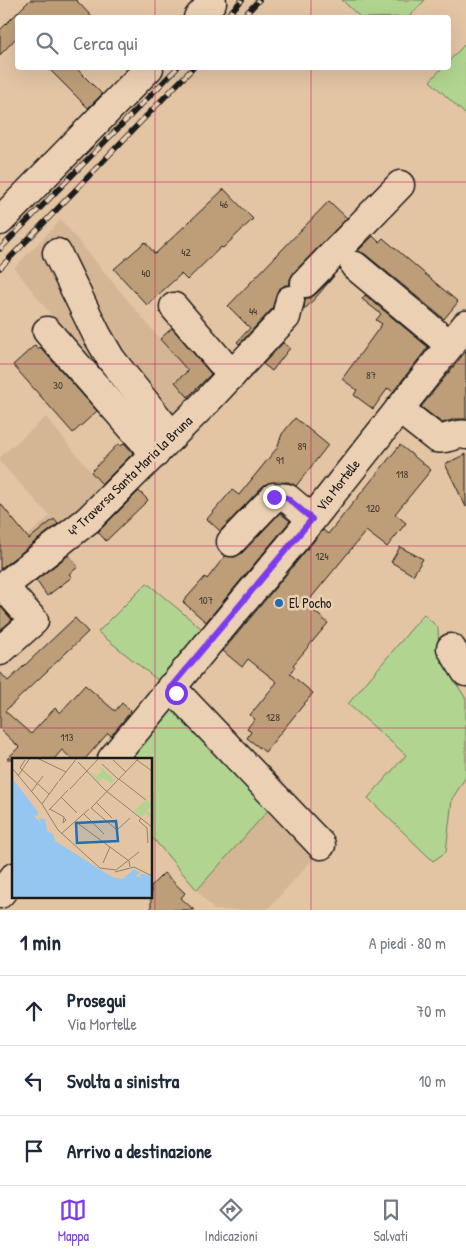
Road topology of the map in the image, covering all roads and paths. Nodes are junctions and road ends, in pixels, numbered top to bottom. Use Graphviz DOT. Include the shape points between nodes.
graph roads {
  1 [pos="210,0"];
  2 [pos="201,15"];
  3 [pos="147,70"];
  4 [pos="400,185"];
  5 [pos="0,221"];
  6 [pos="58,253"];
  7 [pos="355,266"];
  8 [pos="174,307"];
  9 [pos="47,331"];
  10 [pos="458,335"];
  11 [pos="232,375"];
  12 [pos="399,409"];
  13 [pos="466,435"];
  14 [pos="164,445"];
  15 [pos="312,519"];
  16 [pos="231,542"];
  17 [pos="6,593"];
  18 [pos="39,629"];
  19 [pos="451,648"];
  20 [pos="0,651"];
  21 [pos="0,664"];
  22 [pos="466,672"];
  23 [pos="171,687"];
  24 [pos="113,758"];
  25 [pos="322,845"];
  26 [pos="12,879"];
  27 [pos="0,894"];
  1 -- 2 [label="street" via="212,2"];
  3 -- 5 [label="street"];
  4 -- 11 [label="street, 4ª Traversa Santa Maria la Bruna" via="298,291 286,317"];
  6 -- 14 [label="street" via="97,335"];
  7 -- 10 [label="street"];
  8 -- 11 [label="street"];
  9 -- 14 [label="street"];
  10 -- 12 [label="street, Via Mortelle"];
  11 -- 14 [label="street, 4ª Traversa Santa Maria la Bruna"];
  12 -- 13 [label="street" via="436,438"];
  12 -- 15 [label="street, Via Mortelle"];
  14 -- 17 [label="street, 4ª Traversa Santa Maria la Bruna" via="88,520"];
  15 -- 16 [label="street" via="287,498 274,497"];
  15 -- 23 [label="street, Via Mortelle"];
  17 -- 20 [label="street" via="34,621"];
  18 -- 21 [label="street"];
  19 -- 22 [label="street"];
  23 -- 24 [label="street, Via Mortelle"];
  23 -- 25 [label="street"];
  26 -- 27 [label="street"];
}
